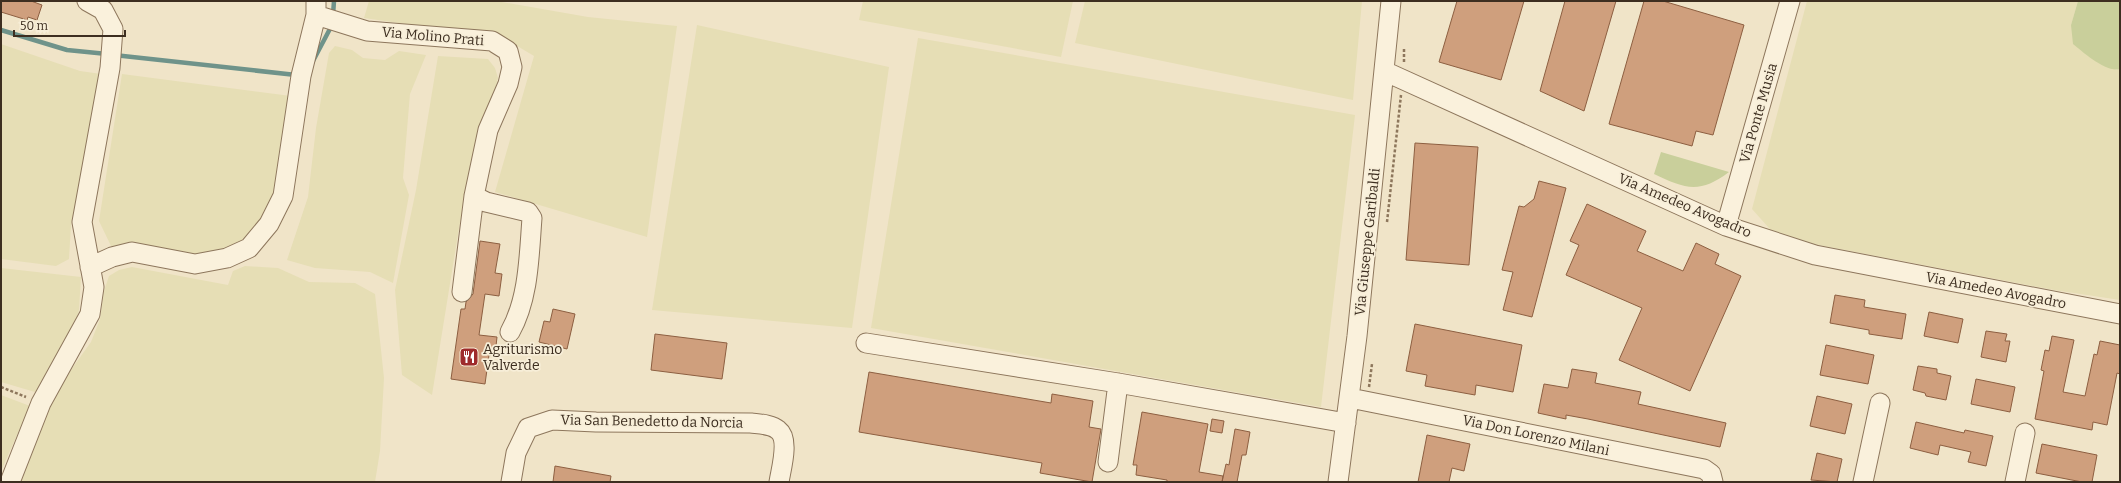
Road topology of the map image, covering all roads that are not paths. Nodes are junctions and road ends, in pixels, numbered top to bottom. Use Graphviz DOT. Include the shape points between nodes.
graph roads {
  1 [pos="87,1"];
  2 [pos="1391,1"];
  3 [pos="1790,1"];
  4 [pos="316,8"];
  5 [pos="1384,71"];
  6 [pos="474,196"];
  7 [pos="1726,226"];
  8 [pos="90,267"];
  9 [pos="462,292"];
  10 [pos="2120,314"];
  11 [pos="510,332"];
  12 [pos="866,343"];
  13 [pos="1118,383"];
  14 [pos="1350,398"];
  15 [pos="1880,403"];
  16 [pos="1346,423"];
  17 [pos="2025,433"];
  18 [pos="1108,462"];
  19 [pos="10,482"];
  20 [pos="511,482"];
  21 [pos="779,482"];
  22 [pos="1338,482"];
  23 [pos="1713,482"];
  24 [pos="1863,482"];
  25 [pos="2015,482"];
  1 -- 8 [label="street" via="103,10 112,29 110,68 82,222"];
  2 -- 5 [label="street, Via Giuseppe Garibaldi"];
  3 -- 7 [label="street, Via Ponte Musia"];
  4 -- 6 [label="street, Via Molino Prati" via="367,31 492,41 508,51 512,67 488,130"];
  4 -- 8 [label="street" via="301,76 283,196 270,224 249,248 227,258 195,264 132,252 112,257"];
  5 -- 7 [label="street, Via Amedeo Avogadro"];
  5 -- 14 [label="street, Via Giuseppe Garibaldi"];
  6 -- 9 [label="street, Via Molino Prati"];
  6 -- 11 [label="street" via="486,202 528,212 532,218 525,292"];
  7 -- 10 [label="street, Via Amedeo Avogadro" via="1815,255"];
  8 -- 19 [label="street" via="94,287 90,314 41,403"];
  12 -- 13 [label="street"];
  13 -- 16 [label="street"];
  13 -- 18 [label="street"];
  14 -- 16 [label="street, Via Giuseppe Garibaldi"];
  14 -- 23 [label="street, Via Don Lorenzo Milani" via="1704,469 1711,474"];
  15 -- 24 [label="street"];
  16 -- 22 [label="street, Via Giuseppe Garibaldi"];
  17 -- 25 [label="street"];
  20 -- 21 [label="street, Via San Benedetto da Norcia" via="516,453 528,428 552,420 751,422 769,425 778,429 782,435 784,450"];
}
